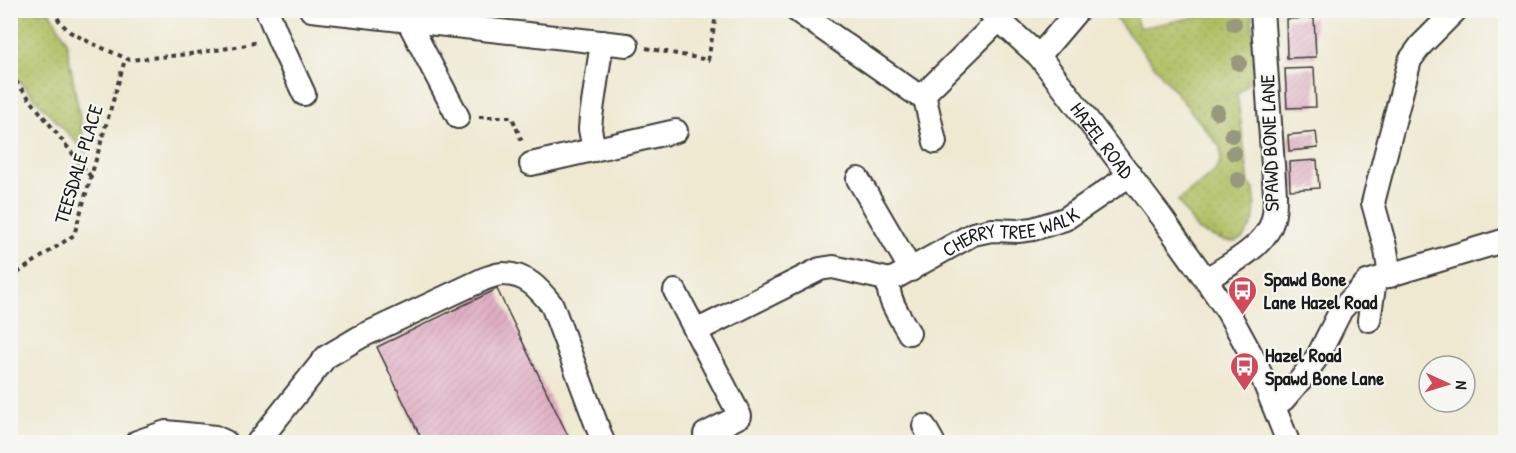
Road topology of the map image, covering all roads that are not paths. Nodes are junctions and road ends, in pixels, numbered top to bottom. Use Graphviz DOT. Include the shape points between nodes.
graph roads {
  1 [pos="267,10"];
  2 [pos="312,10"];
  3 [pos="796,10"];
  4 [pos="1078,10"];
  5 [pos="1262,10"];
  6 [pos="1456,10"];
  7 [pos="994,15"];
  8 [pos="408,21"];
  9 [pos="602,42"];
  10 [pos="627,45"];
  11 [pos="1039,56"];
  12 [pos="304,94"];
  13 [pos="924,94"];
  14 [pos="458,117"];
  15 [pos="676,131"];
  16 [pos="935,142"];
  17 [pos="594,150"];
  18 [pos="531,164"];
  19 [pos="1130,175"];
  20 [pos="858,179"];
  21 [pos="1506,240"];
  22 [pos="911,270"];
  23 [pos="1383,278"];
  24 [pos="890,280"];
  25 [pos="1206,280"];
  26 [pos="675,291"];
  27 [pos="1369,320"];
  28 [pos="696,331"];
  29 [pos="909,333"];
  30 [pos="1274,406"];
  31 [pos="705,434"];
  32 [pos="137,442"];
  33 [pos="226,442"];
  34 [pos="258,442"];
  35 [pos="603,442"];
  36 [pos="1288,442"];
  1 -- 12 [label="street"];
  2 -- 8 [label="street"];
  3 -- 13 [label="street" via="916,93"];
  4 -- 11 [label="street"];
  5 -- 25 [label="street, SPAWD BONE LANE" via="1274,216 1252,249"];
  6 -- 23 [label="street" via="1410,60 1373,203 1386,250"];
  7 -- 11 [label="street, HAZEL ROAD"];
  7 -- 13 [label="street"];
  8 -- 9 [label="street"];
  8 -- 14 [label="street"];
  9 -- 10 [label="street"];
  9 -- 17 [label="street" via="590,129"];
  11 -- 19 [label="street, HAZEL ROAD"];
  13 -- 16 [label="street"];
  15 -- 17 [label="street"];
  17 -- 18 [label="street"];
  19 -- 22 [label="street, CHERRY TREE WALK" via="1065,219 1034,229 973,234"];
  19 -- 25 [label="street, HAZEL ROAD"];
  20 -- 22 [label="street"];
  21 -- 23 [label="street"];
  22 -- 24 [label="street, CHERRY TREE WALK"];
  23 -- 27 [label="street"];
  23 -- 30 [label="street" via="1367,282 1341,310 1318,356"];
  24 -- 28 [label="street" via="833,267 820,269"];
  24 -- 29 [label="street" via="889,295"];
  25 -- 30 [label="street, HAZEL ROAD" via="1251,354"];
  26 -- 28 [label="street"];
  28 -- 31 [label="street" via="740,416"];
  30 -- 36 [label="street, HAZEL ROAD"];
  32 -- 33 [label="street" via="166,432 215,437"];
  34 -- 35 [label="street" via="326,357 473,284 503,274 524,277 552,305"];
}
